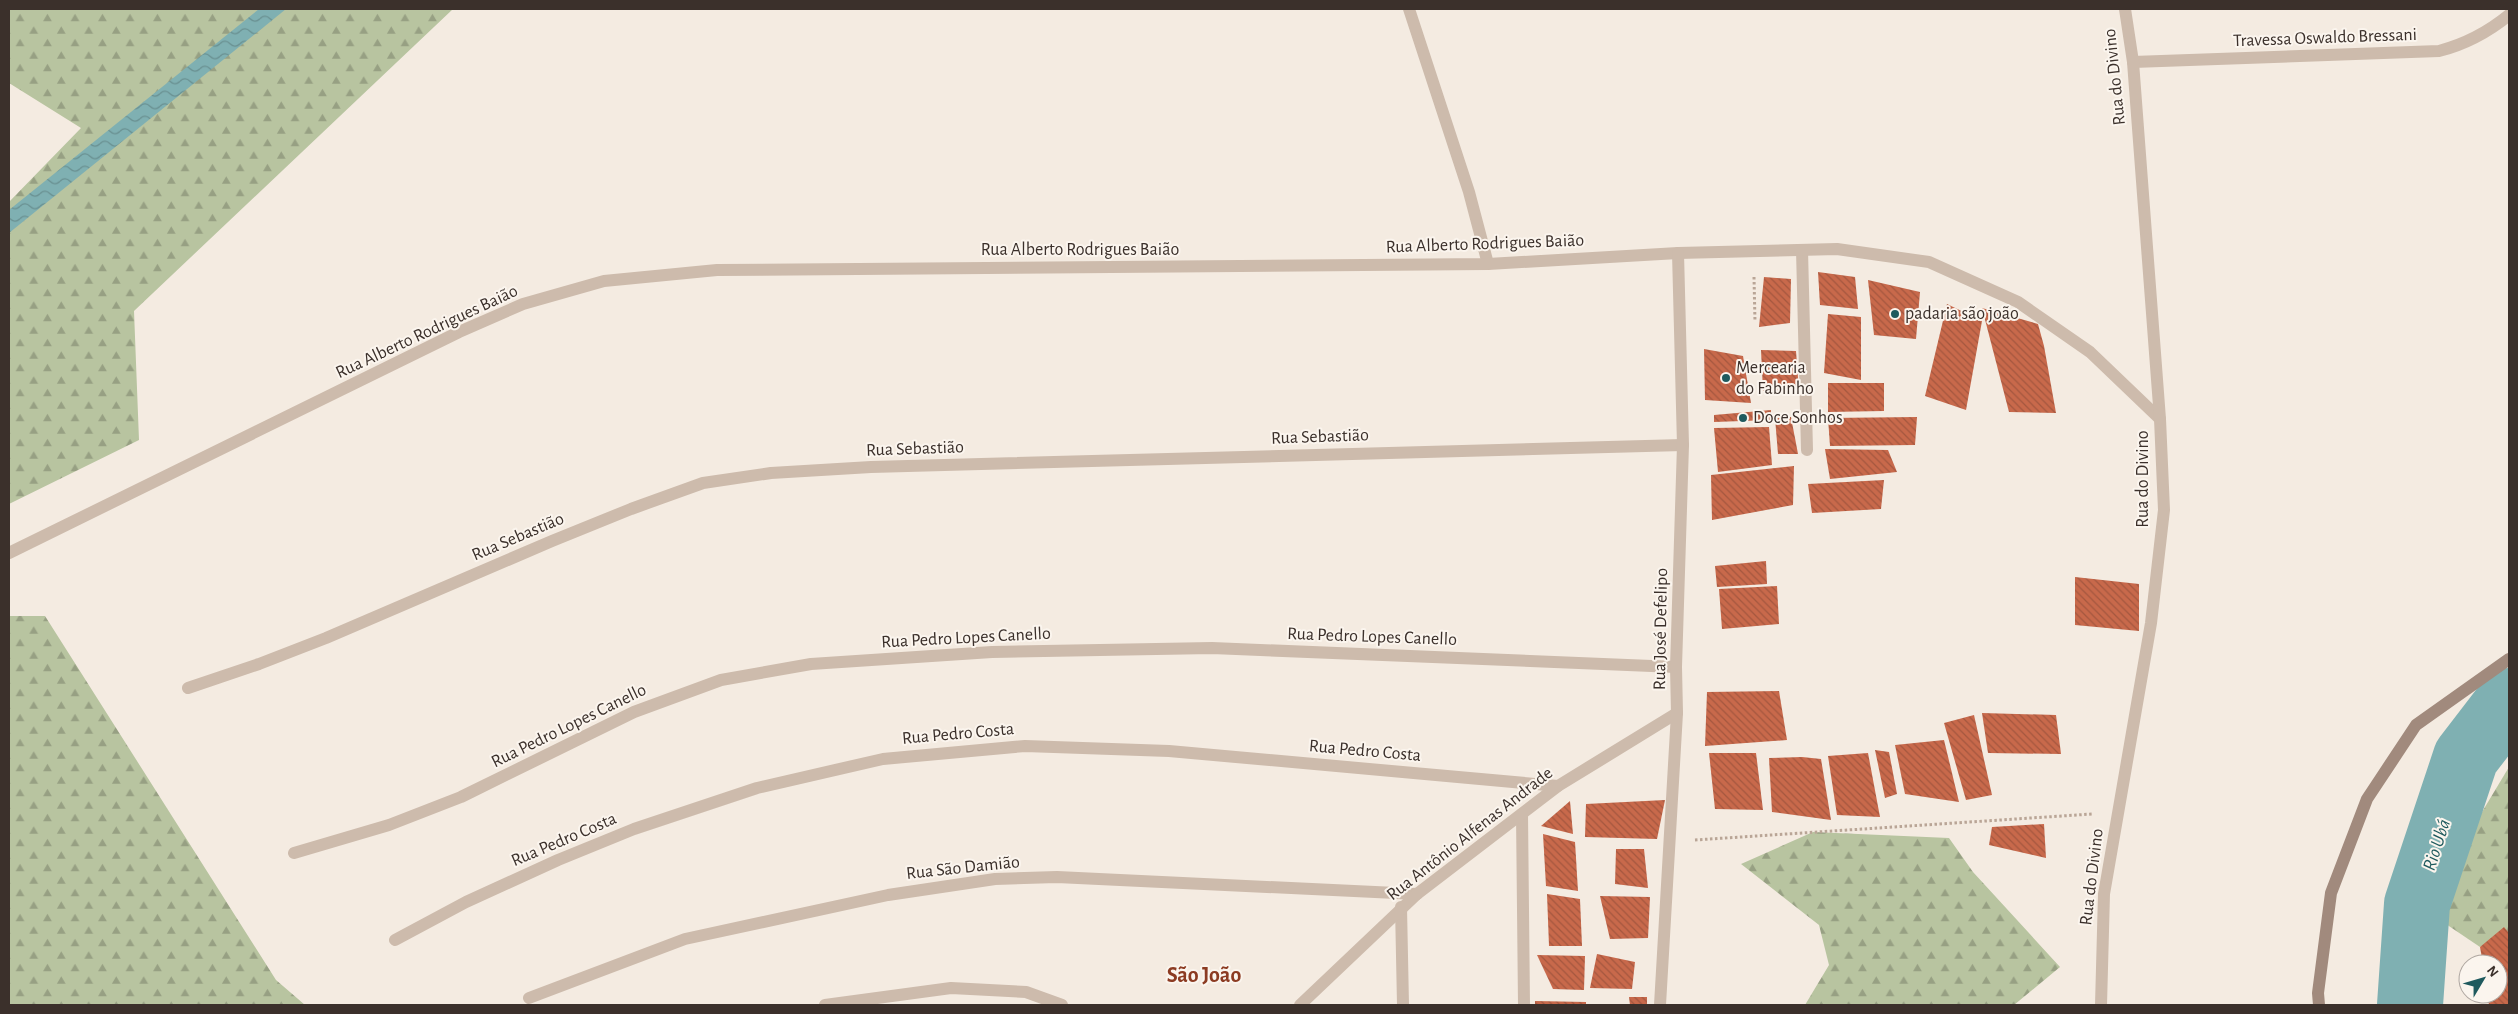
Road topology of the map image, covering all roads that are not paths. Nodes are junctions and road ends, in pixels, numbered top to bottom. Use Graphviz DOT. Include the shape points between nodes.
graph roads {
  1 [pos="1409,9"];
  2 [pos="2125,9"];
  3 [pos="2509,15"];
  4 [pos="2133,62"];
  5 [pos="1802,250"];
  6 [pos="1678,253"];
  7 [pos="1488,264"];
  8 [pos="2160,420"];
  9 [pos="1683,445"];
  10 [pos="1807,450"];
  11 [pos="9,553"];
  12 [pos="2509,659"];
  13 [pos="1676,667"];
  14 [pos="188,688"];
  15 [pos="1677,713"];
  16 [pos="1558,786"];
  17 [pos="1522,814"];
  18 [pos="294,853"];
  19 [pos="1416,894"];
  20 [pos="1401,907"];
  21 [pos="395,940"];
  22 [pos="529,998"];
  23 [pos="825,1005"];
  24 [pos="1062,1005"];
  25 [pos="1300,1005"];
  26 [pos="1403,1005"];
  27 [pos="1524,1005"];
  28 [pos="1660,1005"];
  29 [pos="2100,1005"];
  30 [pos="2319,1005"];
  1 -- 7 [label="street" via="1469,192"];
  2 -- 4 [label="street, Rua do Divino"];
  3 -- 4 [label="street, Travessa Oswaldo Bressani" via="2463,45 2439,52"];
  4 -- 8 [label="street, Rua do Divino"];
  5 -- 6 [label="street, Rua Alberto Rodrigues Baião"];
  5 -- 8 [label="street, Rua Alberto Rodrigues Baião" via="1837,249 1929,262 2018,302 2090,352"];
  5 -- 10 [label="street"];
  6 -- 7 [label="street, Rua Alberto Rodrigues Baião"];
  6 -- 9 [label="street, Rua José Defelipo"];
  7 -- 11 [label="street, Rua Alberto Rodrigues Baião" via="717,270 604,281 523,304 459,332"];
  8 -- 29 [label="street, Rua do Divino" via="2163,519 2151,622 2104,894"];
  9 -- 13 [label="street, Rua José Defelipo"];
  9 -- 14 [label="street, Rua Sebastião" via="871,467 771,473 704,483 570,534 326,638"];
  12 -- 30 [label="main road" via="2416,725 2367,799 2331,893"];
  13 -- 15 [label="street, Rua José Defelipo"];
  13 -- 18 [label="street, Rua Pedro Lopes Canello" via="1212,648 992,652 811,664 720,680 634,712 462,797 389,824"];
  15 -- 16 [label="street, Rua Antônio Alfenas Andrade"];
  15 -- 28 [label="street, Rua José Defelipo"];
  16 -- 17 [label="street, Rua Antônio Alfenas Andrade"];
  16 -- 21 [label="street, Rua Pedro Costa" via="1169,751 1025,746 883,759 757,788 634,830 483,894"];
  17 -- 19 [label="street, Rua Antônio Alfenas Andrade"];
  17 -- 27 [label="street"];
  19 -- 20 [label="street, Rua Antônio Alfenas Andrade"];
  19 -- 22 [label="street, Rua São Damião" via="1057,877 995,879 888,894 685,939"];
  20 -- 25 [label="street, Rua Antônio Alfenas Andrade"];
  20 -- 26 [label="street"];
  23 -- 24 [label="street" via="951,988 1026,992"];
}
